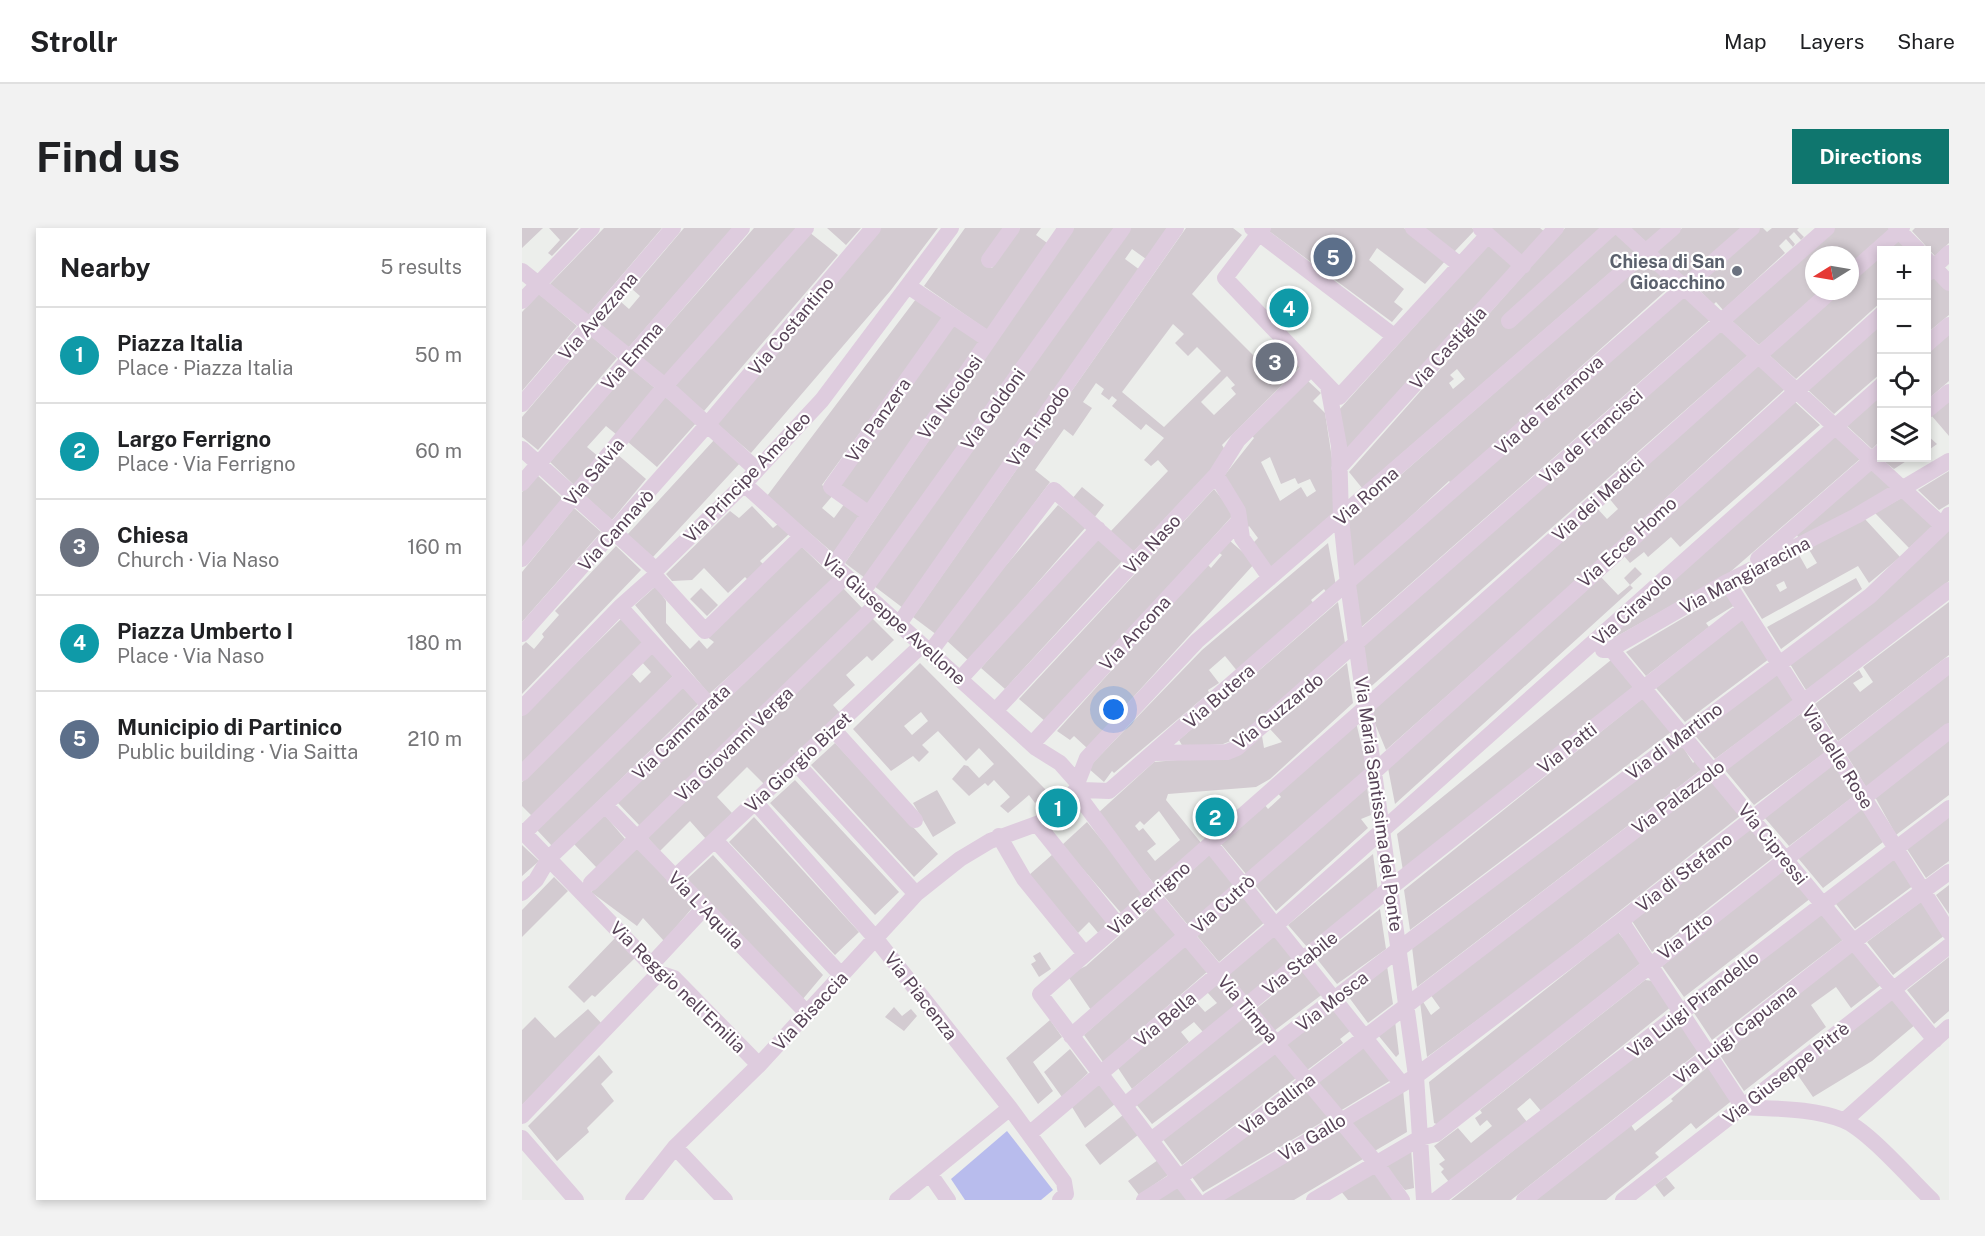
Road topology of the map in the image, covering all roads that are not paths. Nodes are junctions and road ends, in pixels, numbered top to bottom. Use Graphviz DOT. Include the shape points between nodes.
graph roads {
  1 [pos="592,228"];
  2 [pos="673,228"];
  3 [pos="742,228"];
  4 [pos="806,228"];
  5 [pos="873,228"];
  6 [pos="951,228"];
  7 [pos="1012,228"];
  8 [pos="1066,228"];
  9 [pos="1123,228"];
  10 [pos="1176,228"];
  11 [pos="1413,228"];
  12 [pos="1611,228"];
  13 [pos="1620,228"];
  14 [pos="1673,228"];
  15 [pos="1752,228"];
  16 [pos="1827,228"];
  17 [pos="1553,229"];
  18 [pos="1899,229"];
  19 [pos="1258,230"];
  20 [pos="1484,232"];
  21 [pos="1914,246"];
  22 [pos="1645,252"];
  23 [pos="1949,253"];
  24 [pos="989,261"];
  25 [pos="1460,265"];
  26 [pos="1523,266"];
  27 [pos="1859,266"];
  28 [pos="1931,266"];
  29 [pos="1931,269"];
  30 [pos="522,271"];
  31 [pos="1949,283"];
  32 [pos="538,284"];
  33 [pos="908,286"];
  34 [pos="1683,287"];
  35 [pos="1821,300"];
  36 [pos="522,301"];
  37 [pos="952,316"];
  38 [pos="1877,318"];
  39 [pos="1509,321"];
  40 [pos="1720,321"];
  41 [pos="1949,325"];
  42 [pos="591,326"];
  43 [pos="1397,334"];
  44 [pos="988,340"];
  45 [pos="1931,341"];
  46 [pos="1758,356"];
  47 [pos="631,358"];
  48 [pos="1308,371"];
  49 [pos="665,386"];
  50 [pos="1877,389"];
  51 [pos="1795,390"];
  52 [pos="1949,392"];
  53 [pos="1332,397"];
  54 [pos="522,404"];
  55 [pos="1930,408"];
  56 [pos="708,424"];
  57 [pos="1835,427"];
  58 [pos="522,449"];
  59 [pos="1876,455"];
  60 [pos="1949,461"];
  61 [pos="539,464"];
  62 [pos="1339,468"];
  63 [pos="757,470"];
  64 [pos="1216,475"];
  65 [pos="522,483"];
  66 [pos="744,484"];
  67 [pos="1903,487"];
  68 [pos="573,497"];
  69 [pos="869,514"];
  70 [pos="1341,518"];
  71 [pos="1946,520"];
  72 [pos="1238,522"];
  73 [pos="1098,529"];
  74 [pos="615,532"];
  75 [pos="802,536"];
  76 [pos="522,559"];
  77 [pos="1136,562"];
  78 [pos="840,570"];
  79 [pos="656,573"];
  80 [pos="1270,578"];
  81 [pos="1734,578"];
  82 [pos="1348,584"];
  83 [pos="1949,590"];
  84 [pos="862,591"];
  85 [pos="877,604"];
  86 [pos="620,607"];
  87 [pos="1744,609"];
  88 [pos="899,624"];
  89 [pos="522,634"];
  90 [pos="652,643"];
  91 [pos="1357,644"];
  92 [pos="926,648"];
  93 [pos="1611,649"];
  94 [pos="1583,653"];
  95 [pos="1779,664"];
  96 [pos="1949,665"];
  97 [pos="683,677"];
  98 [pos="960,679"];
  99 [pos="1644,688"];
  100 [pos="1803,702"];
  101 [pos="710,705"];
  102 [pos="1366,707"];
  103 [pos="522,708"];
  104 [pos="995,711"];
  105 [pos="833,729"];
  106 [pos="1949,731"];
  107 [pos="1682,735"];
  108 [pos="1039,749"];
  109 [pos="1153,753"];
  110 [pos="1836,753"];
  111 [pos="796,763"];
  112 [pos="1713,770"];
  113 [pos="1374,772"];
  114 [pos="522,773"];
  115 [pos="1078,789"];
  116 [pos="1864,798"];
  117 [pos="755,802"];
  118 [pos="604,805"];
  119 [pos="1949,808"];
  120 [pos="1093,818"];
  121 [pos="1752,819"];
  122 [pos="915,820"];
  123 [pos="1039,823"];
  124 [pos="1382,831"];
  125 [pos="523,832"];
  126 [pos="999,836"];
  127 [pos="637,839"];
  128 [pos="715,840"];
  129 [pos="1210,844"];
  130 [pos="1896,849"];
  131 [pos="549,858"];
  132 [pos="1785,859"];
  133 [pos="1949,872"];
  134 [pos="674,878"];
  135 [pos="591,883"];
  136 [pos="1243,885"];
  137 [pos="1390,888"];
  138 [pos="1923,891"];
  139 [pos="522,893"];
  140 [pos="916,894"];
  141 [pos="1152,895"];
  142 [pos="1822,904"];
  143 [pos="704,908"];
  144 [pos="1621,921"];
  145 [pos="1119,925"];
  146 [pos="1276,925"];
  147 [pos="1949,932"];
  148 [pos="1188,936"];
  149 [pos="876,939"];
  150 [pos="1853,942"];
  151 [pos="1949,946"];
  152 [pos="1399,949"];
  153 [pos="1085,954"];
  154 [pos="1304,960"];
  155 [pos="1649,964"];
  156 [pos="655,969"];
  157 [pos="1220,974"];
  158 [pos="842,976"];
  159 [pos="1893,990"];
  160 [pos="1335,999"];
  161 [pos="1406,1004"];
  162 [pos="1246,1006"];
  163 [pos="1681,1013"];
  164 [pos="808,1014"];
  165 [pos="1949,1027"];
  166 [pos="1071,1036"];
  167 [pos="1365,1036"];
  168 [pos="1935,1040"];
  169 [pos="1277,1043"];
  170 [pos="1709,1055"];
  171 [pos="759,1065"];
  172 [pos="1099,1074"];
  173 [pos="1408,1079"];
  174 [pos="1308,1081"];
  175 [pos="1125,1105"];
  176 [pos="1743,1107"];
  177 [pos="1010,1108"];
  178 [pos="522,1116"];
  179 [pos="1340,1120"];
  180 [pos="1845,1120"];
  181 [pos="1029,1134"];
  182 [pos="522,1138"];
  183 [pos="1420,1138"];
  184 [pos="1151,1140"];
  185 [pos="675,1147"];
  186 [pos="1376,1163"];
  187 [pos="930,1174"];
  188 [pos="1179,1178"];
  189 [pos="1334,1195"];
  190 [pos="576,1200"];
  191 [pos="633,1200"];
  192 [pos="724,1200"];
  193 [pos="897,1200"];
  194 [pos="948,1200"];
  195 [pos="1060,1200"];
  196 [pos="1144,1200"];
  197 [pos="1196,1200"];
  198 [pos="1209,1200"];
  199 [pos="1314,1200"];
  200 [pos="1402,1200"];
  201 [pos="1424,1200"];
  202 [pos="1436,1200"];
  203 [pos="1524,1200"];
  204 [pos="1623,1200"];
  205 [pos="1932,1200"];
  1 -- 32 [label="street"];
  2 -- 42 [label="street, Via Avezzana"];
  3 -- 47 [label="street, Via Emma"];
  4 -- 49 [label="street, Via Salvia"];
  5 -- 56 [label="street, Via Costantino"];
  6 -- 33 [label="street, Via Principe Amedeo"];
  7 -- 24 [label="street"];
  8 -- 44 [label="street, Via Nicolosi"];
  9 -- 84 [label="street, Via Goldoni"];
  10 -- 88 [label="street, Via Tripodo"];
  11 -- 25 [label="street"];
  12 -- 39 [label="street"];
  13 -- 22 [label="street, Via di Martino"];
  14 -- 22 [label="street, Via Roma"];
  15 -- 34 [label="street, Via de Terranova"];
  16 -- 40 [label="street, Via de Francisci"];
  17 -- 26 [label="street, Via Castiglia"];
  18 -- 21 [label="street"];
  18 -- 27 [label="street"];
  19 -- 43 [label="street"];
  19 -- 48 [label="street" via="1225,278"];
  20 -- 25 [label="street"];
  20 -- 26 [label="street"];
  22 -- 34 [label="street, Via di Martino"];
  22 -- 70 [label="street, Via Roma"];
  23 -- 28 [label="street"];
  25 -- 43 [label="street"];
  26 -- 62 [label="street, Via Castiglia"];
  29 -- 31 [label="street"];
  30 -- 32 [label="street"];
  32 -- 36 [label="street"];
  32 -- 42 [label="street"];
  33 -- 37 [label="street"];
  33 -- 63 [label="street, Via Principe Amedeo" via="822,400"];
  34 -- 40 [label="street, Via di Martino"];
  34 -- 82 [label="street, Via de Terranova"];
  35 -- 46 [label="street, Via dei Medici"];
  37 -- 44 [label="street"];
  37 -- 69 [label="street, Via Panzera" via="831,487"];
  38 -- 51 [label="street, Via Ecce Homo"];
  40 -- 46 [label="street, Via di Martino"];
  40 -- 91 [label="street, Via de Francisci"];
  41 -- 45 [label="street"];
  42 -- 47 [label="street"];
  42 -- 54 [label="street, Via Avezzana"];
  43 -- 53 [label="street"];
  44 -- 69 [label="street, Via Nicolosi"];
  46 -- 51 [label="street, Via di Martino"];
  46 -- 102 [label="street, Via dei Medici"];
  47 -- 49 [label="street"];
  47 -- 61 [label="street, Via Emma"];
  48 -- 53 [label="street"];
  48 -- 64 [label="street, Via Naso" via="1238,440"];
  49 -- 56 [label="street"];
  49 -- 68 [label="street, Via Salvia"];
  50 -- 57 [label="street, Via Ciravolo"];
  51 -- 57 [label="street, Via di Martino"];
  51 -- 113 [label="street, Via Ecce Homo"];
  52 -- 55 [label="street"];
  53 -- 62 [label="street, Via Maria Santissima del Ponte"];
  56 -- 63 [label="street"];
  56 -- 74 [label="street, Via Cannavò"];
  57 -- 59 [label="street, Via di Martino"];
  57 -- 94 [label="street, Via Ciravolo"];
  58 -- 61 [label="street"];
  59 -- 67 [label="street, Via di Martino"];
  59 -- 81 [label="street"];
  60 -- 67 [label="street, Via Mangiaracina"];
  61 -- 65 [label="street, Via Emma"];
  61 -- 68 [label="street"];
  62 -- 70 [label="street, Via Maria Santissima del Ponte"];
  63 -- 66 [label="street, Via Principe Amedeo"];
  64 -- 72 [label="street" via="1238,511"];
  64 -- 77 [label="street, Via Naso"];
  66 -- 75 [label="street, Via Giuseppe Avellone"];
  66 -- 79 [label="street, Via Principe Amedeo"];
  67 -- 71 [label="street, Via di Martino"];
  67 -- 81 [label="street, Via Mangiaracina" via="1856,516"];
  68 -- 74 [label="street"];
  68 -- 76 [label="street, Via Salvia"];
  69 -- 78 [label="street, Via Nicolosi"];
  70 -- 80 [label="street, Via Roma"];
  70 -- 82 [label="street, Via Maria Santissima del Ponte"];
  71 -- 95 [label="street, Via di Martino" via="1870,596"];
  72 -- 80 [label="street" via="1242,538"];
  72 -- 108 [label="street, Via Ancona"];
  73 -- 77 [label="street"];
  73 -- 92 [label="street, Via Giorgio Bizet" via="1054,490"];
  73 -- 98 [label="street"];
  74 -- 79 [label="street"];
  74 -- 89 [label="street, Via Cannavò"];
  75 -- 78 [label="street, Via Giuseppe Avellone"];
  75 -- 79 [label="street" via="705,631"];
  77 -- 104 [label="street, Via Naso"];
  78 -- 84 [label="street, Via Giuseppe Avellone"];
  78 -- 101 [label="street, Via Cammarata"];
  79 -- 86 [label="street, Via Principe Amedeo"];
  80 -- 115 [label="street, Via Roma" via="1197,641 1088,758"];
  81 -- 87 [label="street, Via delle Rose"];
  81 -- 93 [label="street, Via Mangiaracina"];
  82 -- 91 [label="street, Via Maria Santissima del Ponte"];
  82 -- 109 [label="street, Via Butera"];
  83 -- 100 [label="street, Via Palazzolo"];
  84 -- 85 [label="street, Via Giuseppe Avellone"];
  85 -- 88 [label="street, Via Giuseppe Avellone"];
  85 -- 127 [label="street, Via Giovanni Verga"];
  86 -- 90 [label="street"];
  86 -- 103 [label="street, Via Principe Amedeo"];
  87 -- 95 [label="street, Via delle Rose"];
  87 -- 99 [label="street, Via Patti"];
  88 -- 92 [label="street, Via Giuseppe Avellone"];
  90 -- 97 [label="street"];
  90 -- 114 [label="street"];
  91 -- 102 [label="street, Via Maria Santissima del Ponte"];
  91 -- 109 [label="street, Via Guzzardo" via="1237,748 1227,752"];
  92 -- 98 [label="street, Via Giuseppe Avellone"];
  92 -- 105 [label="street, Via Giorgio Bizet"];
  93 -- 94 [label="street, Via Mangiaracina"];
  93 -- 99 [label="street, Via Cipressi"];
  94 -- 124 [label="street, Via Ciravolo"];
  95 -- 100 [label="street, Via delle Rose"];
  95 -- 107 [label="street, Via di Martino"];
  96 -- 110 [label="street, Via di Stefano"];
  97 -- 101 [label="street"];
  97 -- 125 [label="street"];
  98 -- 104 [label="street, Via Giuseppe Avellone"];
  99 -- 107 [label="street, Via Cipressi"];
  99 -- 137 [label="street, Via Patti"];
  100 -- 110 [label="street, Via delle Rose"];
  100 -- 112 [label="street, Via Palazzolo"];
  101 -- 118 [label="street, Via Cammarata"];
  102 -- 113 [label="street, Via Maria Santissima del Ponte"];
  102 -- 129 [label="street, Via Ferrigno"];
  104 -- 108 [label="street, Via Giuseppe Avellone"];
  105 -- 111 [label="street, Via Giorgio Bizet"];
  105 -- 122 [label="street"];
  106 -- 116 [label="street, Via Zito"];
  107 -- 112 [label="street, Via Cipressi"];
  107 -- 152 [label="street, Via di Martino"];
  108 -- 115 [label="street, Via Giuseppe Avellone" via="1060,763"];
  109 -- 115 [label="street, Via Butera" via="1109,791"];
  110 -- 116 [label="street, Via delle Rose"];
  110 -- 121 [label="street, Via di Stefano"];
  111 -- 117 [label="street, Via Giorgio Bizet"];
  111 -- 140 [label="street"];
  112 -- 121 [label="street, Via Cipressi"];
  112 -- 161 [label="street, Via Palazzolo"];
  113 -- 124 [label="street, Via Maria Santissima del Ponte"];
  113 -- 136 [label="street, Via Cutrò"];
  115 -- 120 [label="street, Via Giuseppe Avellone"];
  115 -- 123 [label="street, Via Bisaccia" via="1059,819"];
  116 -- 130 [label="street, Via delle Rose"];
  116 -- 132 [label="street, Via Zito"];
  117 -- 128 [label="street, Via Giorgio Bizet"];
  117 -- 149 [label="street, Via Piacenza"];
  118 -- 127 [label="street, Via L'Aquila"];
  118 -- 131 [label="street, Via Cammarata"];
  119 -- 130 [label="street, Via Luigi Pirandello"];
  120 -- 141 [label="street, Via Timpa"];
  121 -- 132 [label="street, Via Cipressi"];
  121 -- 144 [label="street, Via di Stefano"];
  123 -- 126 [label="street, Via Bisaccia"];
  123 -- 145 [label="street"];
  124 -- 137 [label="street, Via Maria Santissima del Ponte"];
  124 -- 146 [label="street, Via Bella"];
  125 -- 131 [label="street, Via Reggio nell'Emilia"];
  126 -- 140 [label="street, Via Bisaccia" via="960,859"];
  126 -- 153 [label="street" via="1024,879"];
  127 -- 134 [label="street, Via L'Aquila"];
  127 -- 135 [label="street, Via Giovanni Verga"];
  128 -- 134 [label="street, Via Giorgio Bizet"];
  128 -- 158 [label="street"];
  129 -- 136 [label="street"];
  129 -- 141 [label="street, Via Ferrigno"];
  130 -- 138 [label="street, Via delle Rose"];
  130 -- 142 [label="street, Via Luigi Pirandello"];
  131 -- 139 [label="street, Via Cammarata" via="536,880"];
  131 -- 156 [label="street, Via Reggio nell'Emilia"];
  132 -- 142 [label="street, Via Cipressi"];
  132 -- 155 [label="street, Via Zito"];
  133 -- 138 [label="street, Via Luigi Capuana"];
  134 -- 143 [label="street, Via L'Aquila"];
  136 -- 146 [label="street"];
  136 -- 148 [label="street, Via Cutrò"];
  137 -- 152 [label="street, Via Maria Santissima del Ponte"];
  137 -- 154 [label="street, Via Stabile"];
  138 -- 147 [label="street, Via delle Rose"];
  138 -- 150 [label="street, Via Luigi Capuana"];
  140 -- 149 [label="street, Via Bisaccia"];
  141 -- 145 [label="street, Via Ferrigno"];
  141 -- 148 [label="street, Via Timpa"];
  142 -- 150 [label="street, Via Cipressi"];
  142 -- 163 [label="street, Via Luigi Pirandello"];
  143 -- 156 [label="street"];
  143 -- 164 [label="street, Via L'Aquila"];
  144 -- 155 [label="street"];
  144 -- 173 [label="street, Via di Stefano"];
  145 -- 153 [label="street, Via Ferrigno"];
  146 -- 154 [label="street"];
  146 -- 157 [label="street, Via Bella"];
  148 -- 157 [label="street, Via Timpa"];
  148 -- 166 [label="street, Via Cutrò"];
  149 -- 158 [label="street, Via Bisaccia"];
  149 -- 177 [label="street, Via Piacenza"];
  150 -- 159 [label="street, Via Cipressi"];
  150 -- 170 [label="street, Via Luigi Capuana"];
  151 -- 159 [label="street, Via Giuseppe Pitrè"];
  152 -- 160 [label="street, Via Mosca"];
  152 -- 161 [label="street, Via Maria Santissima del Ponte"];
  153 -- 166 [label="street, Via Ferrigno" via="1040,994"];
  154 -- 160 [label="street"];
  154 -- 162 [label="street, Via Stabile"];
  155 -- 163 [label="street"];
  155 -- 183 [label="street, Via Zito" via="1436,1134"];
  156 -- 171 [label="street, Via Reggio nell'Emilia" via="674,978"];
  156 -- 178 [label="street"];
  157 -- 162 [label="street, Via Timpa"];
  157 -- 172 [label="street, Via Bella"];
  158 -- 164 [label="street, Via Bisaccia"];
  159 -- 168 [label="street, Via Cipressi"];
  159 -- 176 [label="street, Via Giuseppe Pitrè"];
  160 -- 167 [label="street"];
  160 -- 169 [label="street, Via Mosca"];
  161 -- 167 [label="street, Via Gallina"];
  161 -- 173 [label="street, Via Maria Santissima del Ponte"];
  162 -- 169 [label="street, Via Timpa"];
  162 -- 175 [label="street, Via Stabile"];
  163 -- 170 [label="street"];
  163 -- 202 [label="street, Via Luigi Pirandello"];
  164 -- 171 [label="street, Via Bisaccia"];
  165 -- 168 [label="street"];
  166 -- 172 [label="street"];
  167 -- 173 [label="street"];
  167 -- 174 [label="street, Via Gallina"];
  168 -- 180 [label="street"];
  169 -- 174 [label="street, Via Timpa"];
  169 -- 184 [label="street, Via Mosca"];
  170 -- 176 [label="street"];
  170 -- 203 [label="street, Via Luigi Capuana"];
  171 -- 185 [label="street, Via Bisaccia"];
  172 -- 175 [label="street"];
  172 -- 181 [label="street, Via Bella"];
  173 -- 179 [label="street, Via Gallo"];
  173 -- 183 [label="street, Via Maria Santissima del Ponte"];
  174 -- 179 [label="street, Via Timpa"];
  174 -- 188 [label="street, Via Gallina"];
  175 -- 184 [label="street"];
  176 -- 180 [label="street" via="1812,1112"];
  176 -- 204 [label="street, Via Giuseppe Pitrè"];
  177 -- 181 [label="street, Via Piacenza"];
  177 -- 187 [label="street"];
  179 -- 186 [label="street, Via Timpa"];
  179 -- 198 [label="street, Via Gallo"];
  180 -- 205 [label="street"];
  181 -- 195 [label="street, Via Piacenza" via="1064,1182 1065,1194"];
  182 -- 190 [label="street"];
  183 -- 186 [label="street, Via Zito"];
  183 -- 201 [label="street, Via Maria Santissima del Ponte"];
  184 -- 188 [label="street"];
  185 -- 191 [label="street, Via Bisaccia"];
  185 -- 192 [label="street"];
  186 -- 189 [label="street, Via Zito"];
  186 -- 200 [label="street, Via Timpa"];
  187 -- 193 [label="street"];
  187 -- 194 [label="street"];
  188 -- 196 [label="street, Via Gallina"];
  188 -- 197 [label="street"];
  189 -- 199 [label="street, Via Zito"];
}
